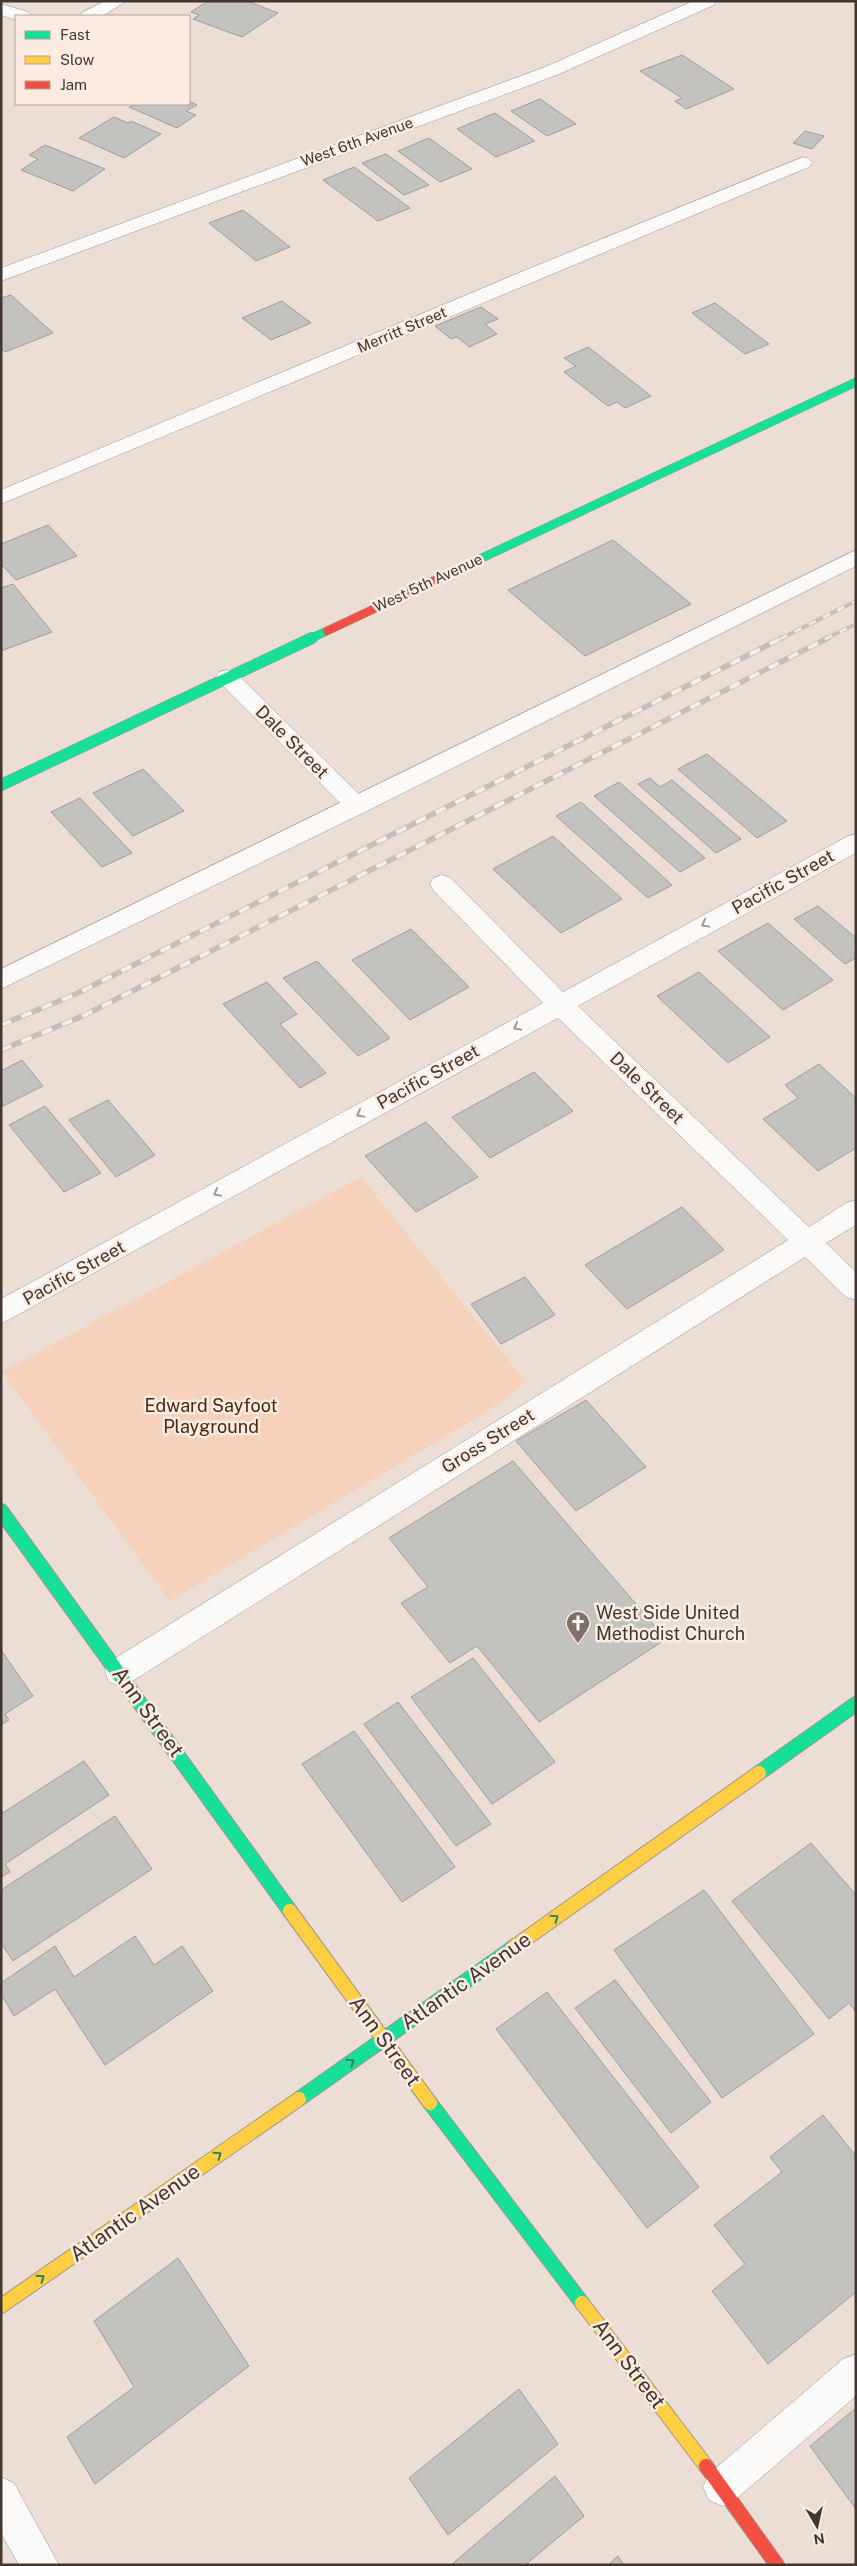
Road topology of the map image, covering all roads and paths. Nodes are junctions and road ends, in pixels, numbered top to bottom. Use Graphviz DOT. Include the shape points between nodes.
graph roads {
  1 [pos="118,1"];
  2 [pos="708,1"];
  3 [pos="1,9"];
  4 [pos="19,15"];
  5 [pos="91,15"];
  6 [pos="803,163"];
  7 [pos="1,275"];
  8 [pos="856,382"];
  9 [pos="1,498"];
  10 [pos="856,557"];
  11 [pos="227,677"];
  12 [pos="1,785"];
  13 [pos="357,806"];
  14 [pos="856,842"];
  15 [pos="442,884"];
  16 [pos="1,980"];
  17 [pos="560,1004"];
  18 [pos="856,1211"];
  19 [pos="807,1241"];
  20 [pos="856,1289"];
  21 [pos="1,1313"];
  22 [pos="1,1511"];
  23 [pos="120,1672"];
  24 [pos="856,1704"];
  25 [pos="383,2040"];
  26 [pos="1,2306"];
  27 [pos="856,2372"];
  28 [pos="722,2487"];
  29 [pos="1,2496"];
  30 [pos="40,2565"];
  31 [pos="777,2565"];
  1 -- 5 [label="street"];
  2 -- 7 [label="street, West 6th Avenue" via="551,71"];
  3 -- 4 [label="street"];
  6 -- 9 [label="street, Merritt Street"];
  8 -- 11 [label="street, West 5th Avenue"];
  10 -- 13 [label="street"];
  11 -- 12 [label="street, West 5th Avenue"];
  11 -- 13 [label="street, Dale Street"];
  13 -- 16 [label="street"];
  14 -- 17 [label="street, Pacific Street, one-way"];
  15 -- 17 [label="street, Dale Street"];
  17 -- 19 [label="street, Dale Street"];
  17 -- 21 [label="street, Pacific Street, one-way"];
  18 -- 19 [label="street, Gross Street"];
  19 -- 20 [label="street, Dale Street"];
  19 -- 23 [label="street, Gross Street"];
  22 -- 23 [label="street, Ann Street"];
  23 -- 25 [label="street, Ann Street"];
  25 -- 24 [label="street, Atlantic Avenue, one-way"];
  26 -- 25 [label="street, Atlantic Avenue, one-way"];
  25 -- 28 [label="street, Ann Street"];
  27 -- 28 [label="street"];
  28 -- 31 [label="street, Ann Street"];
  29 -- 30 [label="street"];
}
